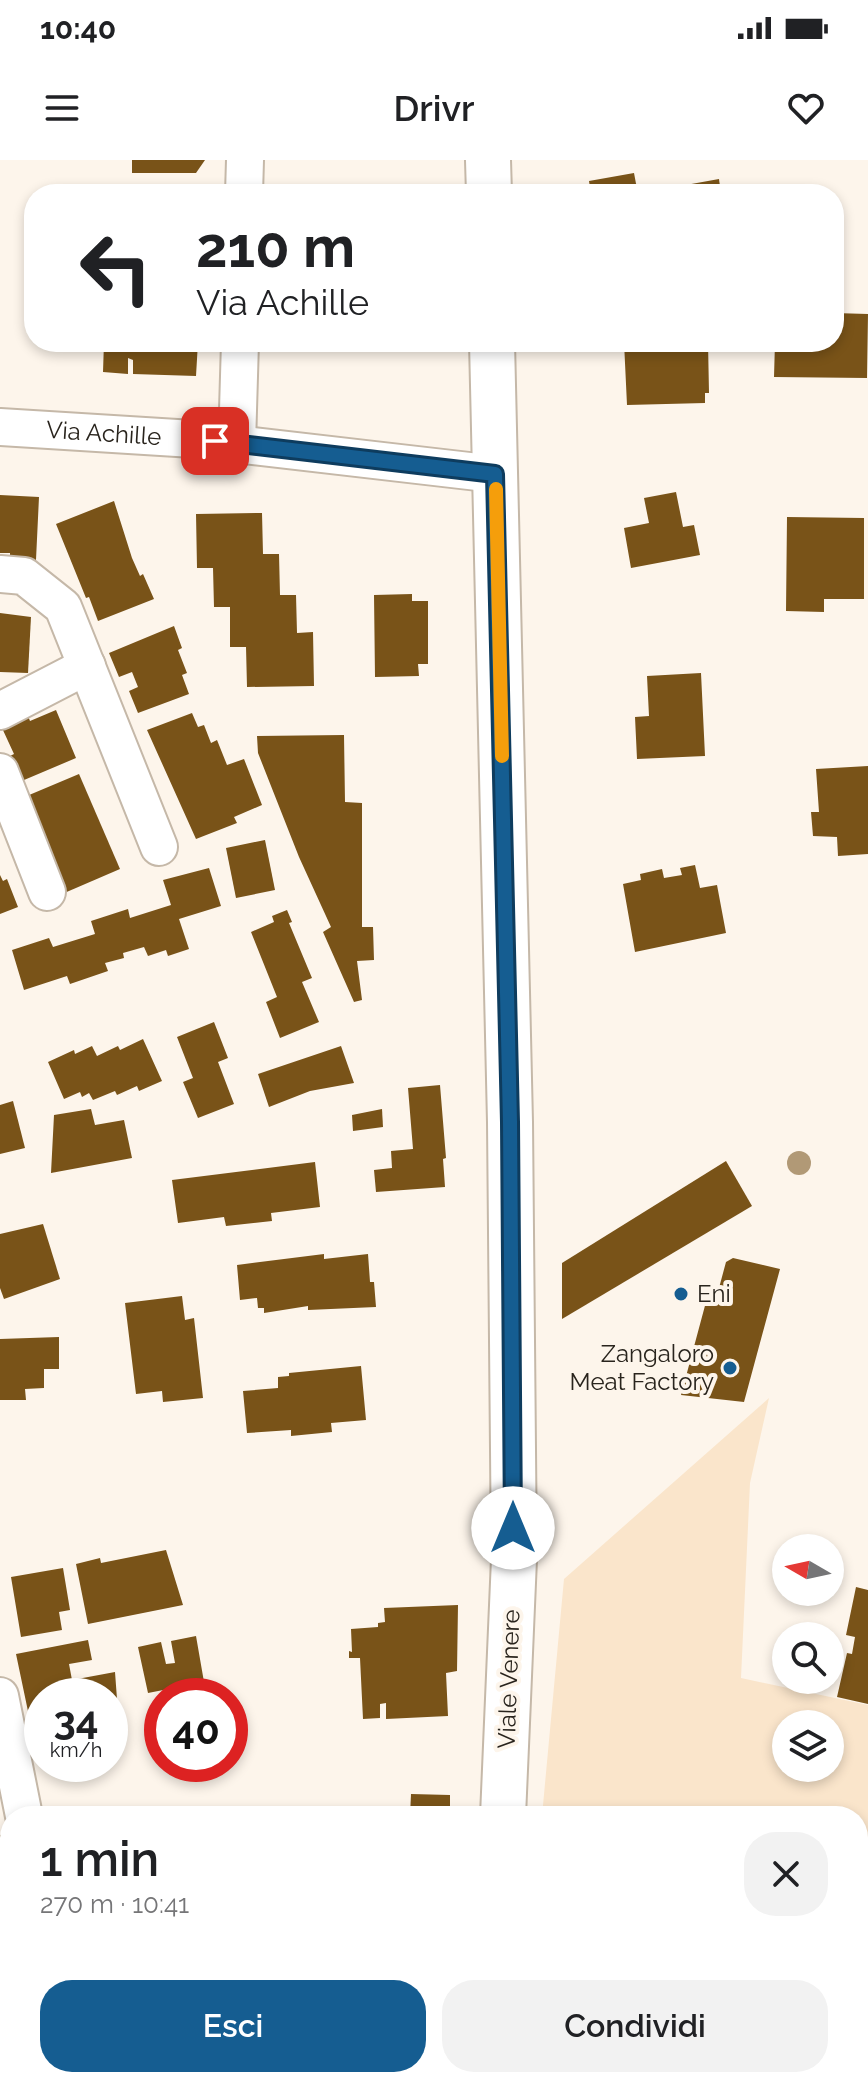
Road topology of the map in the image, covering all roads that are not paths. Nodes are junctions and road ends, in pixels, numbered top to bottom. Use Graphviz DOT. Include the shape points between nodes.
graph roads {
  1 [pos="245,160"];
  2 [pos="488,160"];
  3 [pos="244,184"];
  4 [pos="489,184"];
  5 [pos="240,352"];
  6 [pos="492,352"];
  7 [pos="0,427"];
  8 [pos="237,444"];
  9 [pos="495,474"];
  10 [pos="0,574"];
  11 [pos="87,666"];
  12 [pos="0,711"];
  13 [pos="0,772"];
  14 [pos="159,847"];
  15 [pos="47,892"];
  16 [pos="0,1696"];
  17 [pos="22,1806"];
  18 [pos="503,1806"];
  1 -- 3 [label="street"];
  2 -- 4 [label="street"];
  5 -- 8 [label="street"];
  6 -- 9 [label="street, Viale Venere"];
  7 -- 8 [label="street, Via Achille"];
  8 -- 9 [label="street, Via Achille"];
  9 -- 18 [label="street, Viale Venere" via="514,1559"];
  10 -- 11 [label="street" via="24,576 63,607"];
  11 -- 12 [label="street"];
  11 -- 14 [label="street"];
  13 -- 15 [label="street"];
  16 -- 17 [label="street"];
}
